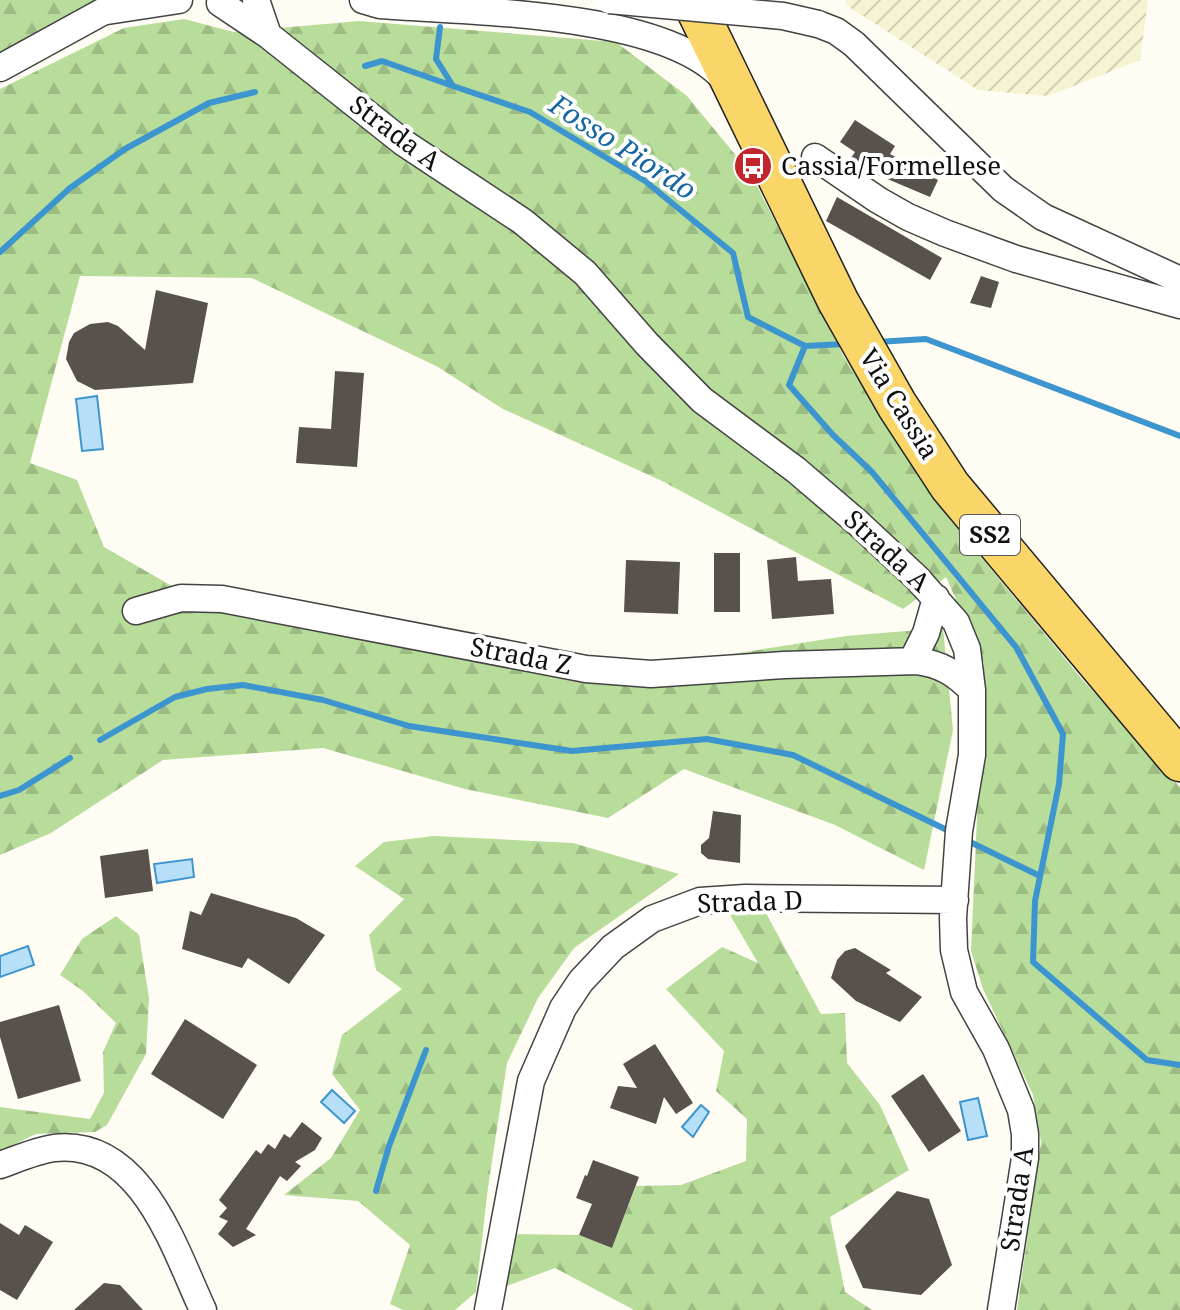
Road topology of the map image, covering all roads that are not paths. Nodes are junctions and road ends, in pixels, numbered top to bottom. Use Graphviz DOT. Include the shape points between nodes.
graph roads {
  1 [pos="179,0"];
  2 [pos="256,0"];
  3 [pos="363,0"];
  4 [pos="609,0"];
  5 [pos="692,0"];
  6 [pos="224,1"];
  7 [pos="115,6"];
  8 [pos="268,35"];
  9 [pos="0,68"];
  10 [pos="733,88"];
  11 [pos="815,157"];
  12 [pos="1180,280"];
  13 [pos="1180,305"];
  14 [pos="936,598"];
  15 [pos="136,611"];
  16 [pos="912,661"];
  17 [pos="972,690"];
  18 [pos="1180,761"];
  19 [pos="955,900"];
  20 [pos="0,1165"];
  21 [pos="203,1310"];
  22 [pos="488,1310"];
  23 [pos="1001,1310"];
  1 -- 7 [label="street"];
  2 -- 8 [label="street"];
  3 -- 10 [label="street" via="627,32 697,56"];
  4 -- 12 [label="street, bridge" via="783,16 836,31 1003,189 1043,217"];
  5 -- 10 [label="main road, Via Cassia / SS2"];
  6 -- 8 [label="street, Strada A"];
  7 -- 9 [label="street"];
  8 -- 14 [label="street, Strada A" via="404,143 522,221 585,273 702,400 828,497"];
  10 -- 18 [label="main road, Via Cassia / SS2" via="838,301 950,486"];
  11 -- 13 [label="street" via="898,211 945,233 1016,259"];
  14 -- 16 [label="street"];
  14 -- 17 [label="street, Strada A" via="961,631"];
  15 -- 16 [label="street, Strada Z" via="181,598 222,599 612,673"];
  16 -- 17 [label="street, Strada Z" via="954,672"];
  17 -- 19 [label="street, Strada A" via="972,755 958,838"];
  19 -- 22 [label="street, Strada D" via="700,901 652,919 613,947 563,1008 531,1081"];
  19 -- 23 [label="street, Strada A" via="954,950 964,992 996,1049 1025,1134"];
  20 -- 21 [label="street" via="57,1148 94,1153 121,1167 149,1200"];
}
